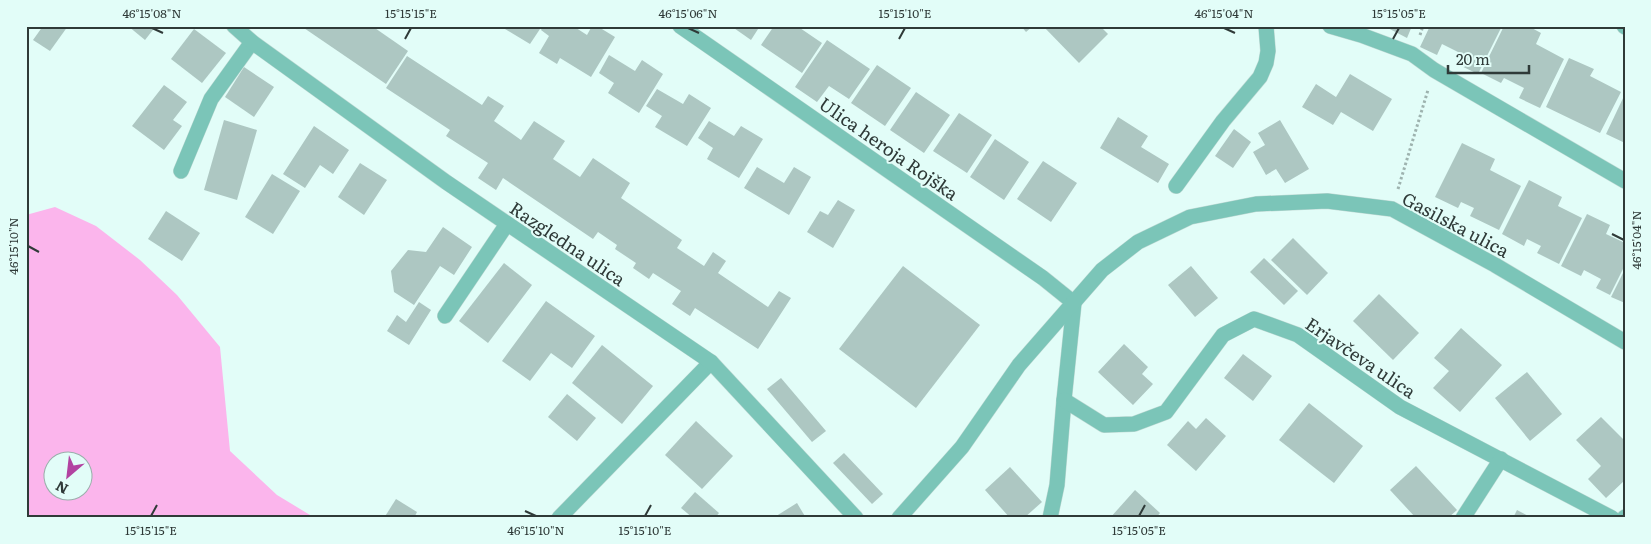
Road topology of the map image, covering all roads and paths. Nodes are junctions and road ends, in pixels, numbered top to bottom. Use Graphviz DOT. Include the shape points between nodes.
graph roads {
  1 [pos="234,26"];
  2 [pos="680,26"];
  3 [pos="1266,26"];
  4 [pos="1330,26"];
  5 [pos="252,42"];
  6 [pos="1434,70"];
  7 [pos="181,171"];
  8 [pos="1625,181"];
  9 [pos="1176,186"];
  10 [pos="1392,209"];
  11 [pos="507,224"];
  12 [pos="1074,303"];
  13 [pos="445,316"];
  14 [pos="1625,342"];
  15 [pos="711,362"];
  16 [pos="1064,400"];
  17 [pos="1501,459"];
  18 [pos="559,518"];
  19 [pos="856,518"];
  20 [pos="899,518"];
  21 [pos="1050,518"];
  22 [pos="1463,518"];
  23 [pos="1612,518"];
  1 -- 5 [label="street, Razgledna ulica"];
  2 -- 12 [label="street, Ulica heroja Rojška" via="1043,278"];
  3 -- 9 [label="street" via="1268,51 1260,77"];
  4 -- 6 [label="street" via="1412,54"];
  5 -- 7 [label="street" via="211,99"];
  5 -- 11 [label="street, Razgledna ulica"];
  6 -- 8 [label="street"];
  6 -- 10 [label="path"];
  10 -- 12 [label="street, Gasilska ulica" via="1327,201 1256,204 1190,217 1138,242 1102,270"];
  10 -- 14 [label="street, Gasilska ulica"];
  11 -- 13 [label="street"];
  11 -- 15 [label="street, Razgledna ulica"];
  12 -- 16 [label="street"];
  12 -- 20 [label="street, Gasilska ulica" via="1019,365 962,447"];
  15 -- 18 [label="street"];
  15 -- 19 [label="street, Razgledna ulica"];
  16 -- 17 [label="street, Erjavčeva ulica" via="1104,425 1134,424 1166,412 1223,335 1254,319 1298,335 1400,407"];
  16 -- 21 [label="street" via="1058,485"];
  17 -- 22 [label="street"];
  17 -- 23 [label="street, Erjavčeva ulica"];
}
